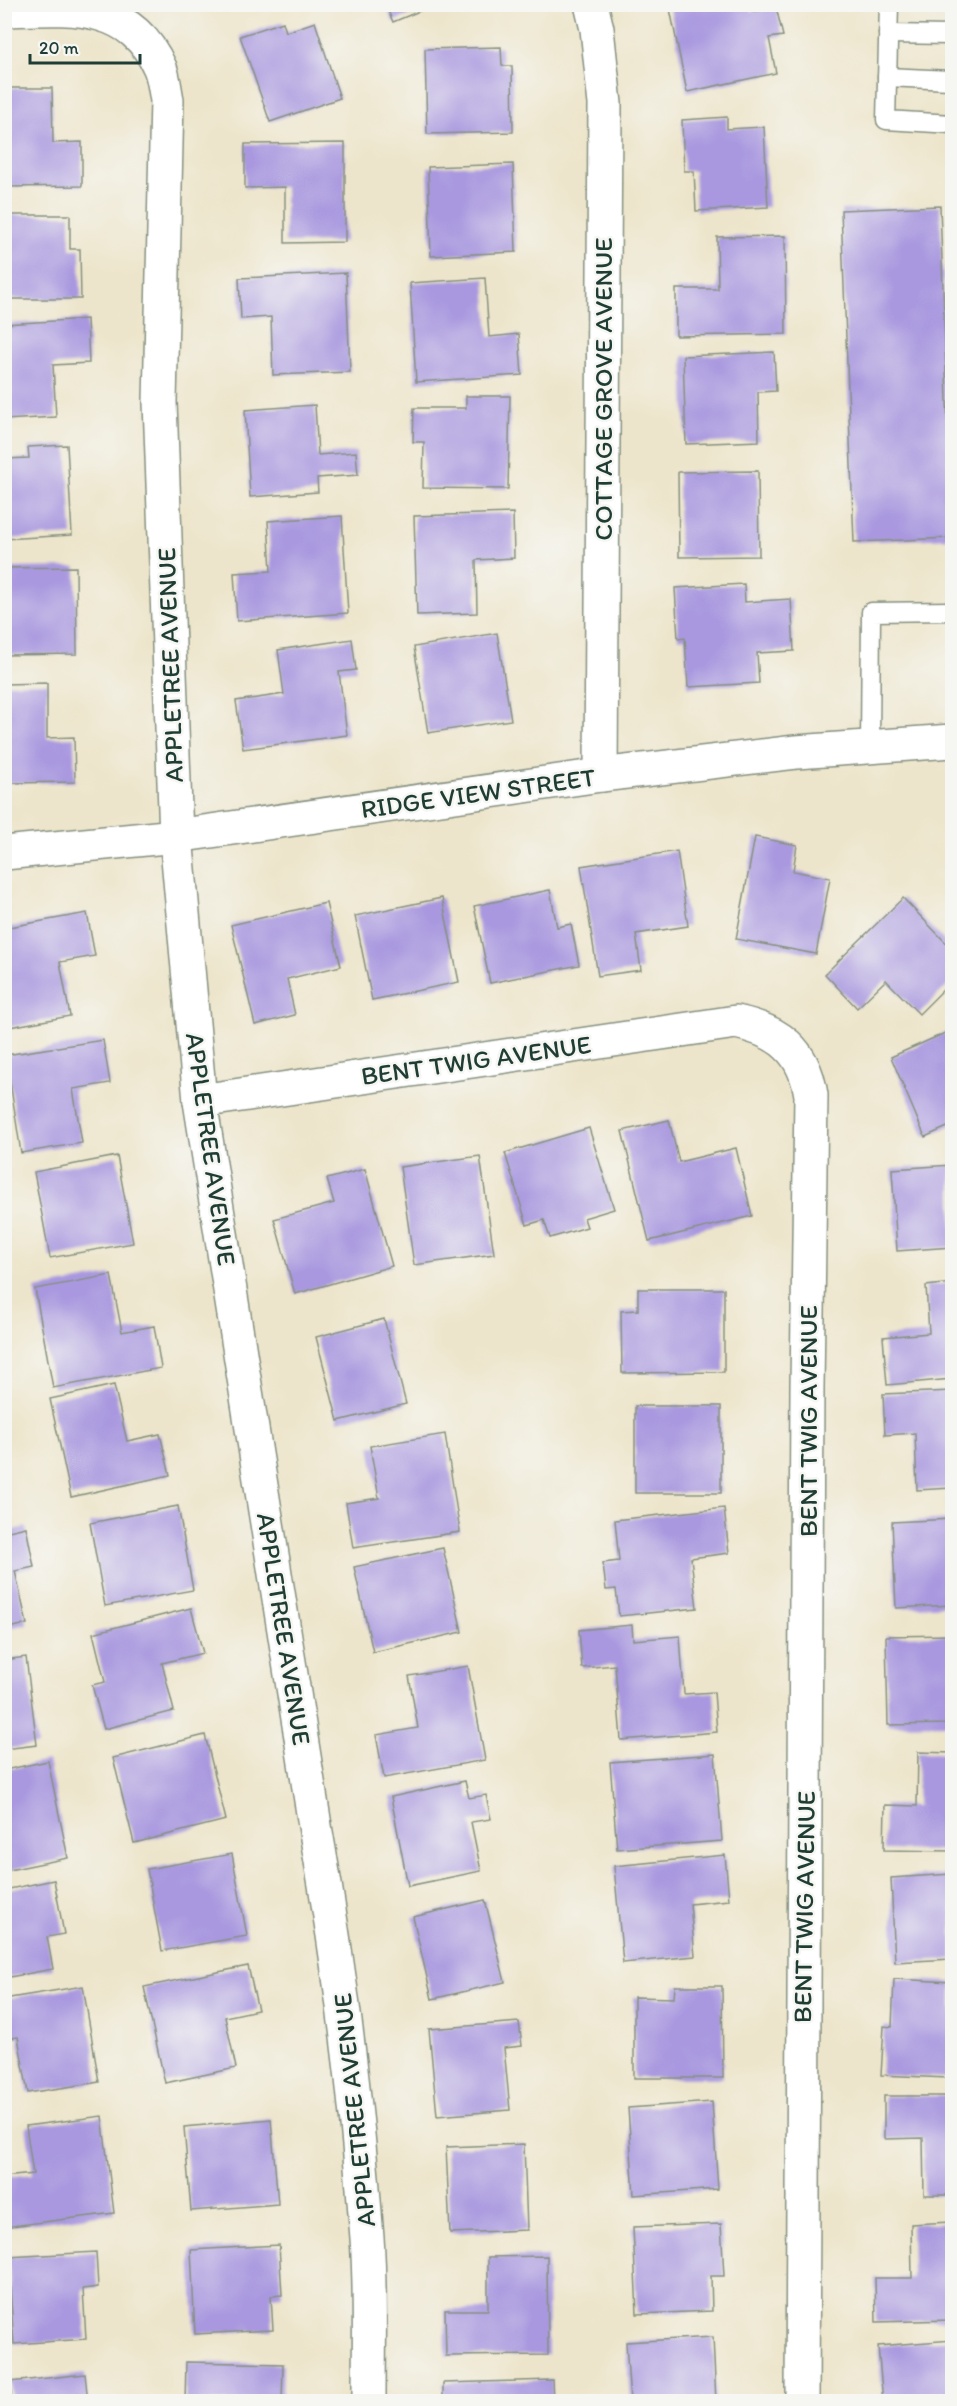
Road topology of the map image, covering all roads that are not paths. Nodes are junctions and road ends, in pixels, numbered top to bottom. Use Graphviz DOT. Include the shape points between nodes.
graph roads {
  1 [pos="591,4"];
  2 [pos="889,4"];
  3 [pos="4,10"];
  4 [pos="888,34"];
  5 [pos="949,35"];
  6 [pos="887,77"];
  7 [pos="950,80"];
  8 [pos="952,124"];
  9 [pos="952,611"];
  10 [pos="952,741"];
  11 [pos="870,747"];
  12 [pos="601,775"];
  13 [pos="176,836"];
  14 [pos="4,853"];
  15 [pos="200,1101"];
  16 [pos="369,2402"];
  17 [pos="802,2402"];
  1 -- 12 [label="street, COTTAGE GROVE AVENUE" via="605,104"];
  2 -- 4 [label="lane"];
  3 -- 13 [label="street, APPLETREE AVENUE" via="71,8 98,11 121,21 145,42 160,69 167,100 160,402"];
  4 -- 5 [label="lane"];
  4 -- 6 [label="lane"];
  6 -- 7 [label="lane"];
  6 -- 8 [label="lane" via="886,120"];
  9 -- 11 [label="lane" via="871,612"];
  10 -- 11 [label="street, RIDGE VIEW STREET"];
  11 -- 12 [label="street, RIDGE VIEW STREET"];
  12 -- 13 [label="street, RIDGE VIEW STREET"];
  13 -- 14 [label="street, RIDGE VIEW STREET"];
  13 -- 15 [label="street, APPLETREE AVENUE"];
  15 -- 16 [label="street, APPLETREE AVENUE" via="347,2024 367,2240"];
  15 -- 17 [label="street, BENT TWIG AVENUE" via="736,1022 761,1027 782,1040 798,1058 809,1081"];
}
